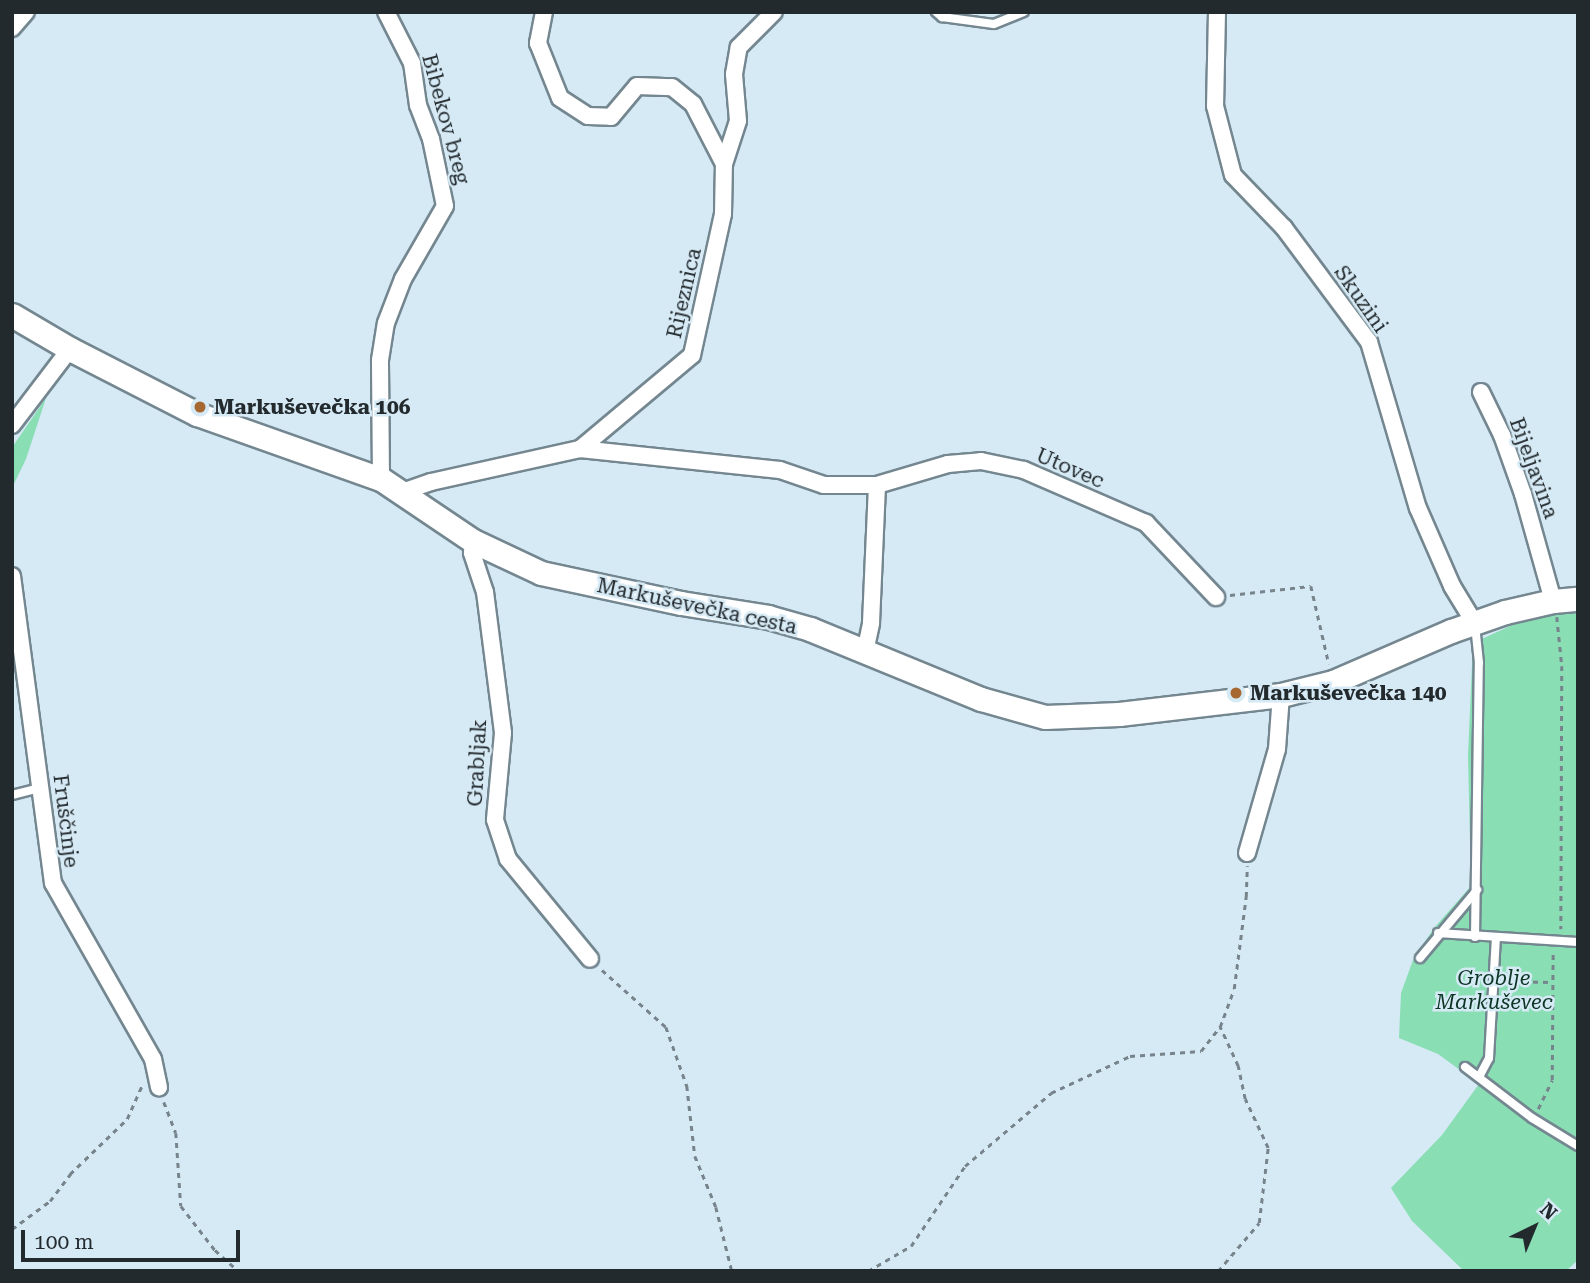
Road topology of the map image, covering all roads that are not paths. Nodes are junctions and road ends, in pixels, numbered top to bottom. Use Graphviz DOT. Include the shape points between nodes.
graph roads {
  1 [pos="26,12"];
  2 [pos="386,12"];
  3 [pos="544,12"];
  4 [pos="774,12"];
  5 [pos="936,12"];
  6 [pos="1024,12"];
  7 [pos="1217,12"];
  8 [pos="12,28"];
  9 [pos="724,164"];
  10 [pos="12,315"];
  11 [pos="70,349"];
  12 [pos="1481,393"];
  13 [pos="12,425"];
  14 [pos="580,449"];
  15 [pos="381,479"];
  16 [pos="877,485"];
  17 [pos="402,492"];
  18 [pos="473,541"];
  19 [pos="12,576"];
  20 [pos="1216,597"];
  21 [pos="1578,599"];
  22 [pos="1555,608"];
  23 [pos="1474,622"];
  24 [pos="865,652"];
  25 [pos="1281,695"];
  26 [pos="40,788"];
  27 [pos="12,795"];
  28 [pos="1247,853"];
  29 [pos="1478,890"];
  30 [pos="1438,933"];
  31 [pos="1475,937"];
  32 [pos="1496,938"];
  33 [pos="1578,942"];
  34 [pos="1420,958"];
  35 [pos="590,959"];
  36 [pos="1465,1067"];
  37 [pos="1479,1077"];
  38 [pos="159,1087"];
  39 [pos="1578,1146"];
  1 -- 8 [label="street"];
  2 -- 15 [label="street, Bibekov breg" via="412,64 445,206 403,279 386,323 380,360"];
  3 -- 9 [label="street" via="537,43 560,98 589,116 611,117 637,86 672,87 693,104"];
  4 -- 9 [label="street, Rijeznica" via="738,47 734,74 737,121"];
  5 -- 6 [label="lane" via="942,17 994,24"];
  7 -- 23 [label="street, Skuzini" via="1215,106 1233,175 1284,228 1369,342 1418,508 1452,586"];
  9 -- 14 [label="street, Rijeznica" via="723,214 692,355"];
  10 -- 11 [label="main road, Markuševečka cesta"];
  11 -- 13 [label="street"];
  11 -- 15 [label="main road, Markuševečka cesta" via="197,414"];
  12 -- 22 [label="street, Bijeljavina" via="1503,435"];
  14 -- 16 [label="street, Utovec" via="780,470 824,485"];
  14 -- 17 [label="street, Rijeznica"];
  15 -- 17 [label="main road, Markuševečka cesta"];
  16 -- 20 [label="street, Utovec" via="948,464 981,461 1024,470 1146,523"];
  16 -- 24 [label="street" via="871,623"];
  17 -- 18 [label="main road, Markuševečka cesta"];
  18 -- 24 [label="main road, Markuševečka cesta" via="541,573 768,617"];
  18 -- 35 [label="street, Grabljak" via="472,553 485,592 503,733 495,820 508,859"];
  19 -- 26 [label="street, Fruščinje"];
  21 -- 22 [label="main road, Markuševečka cesta"];
  22 -- 23 [label="main road, Markuševečka cesta"];
  23 -- 25 [label="main road, Markuševečka cesta" via="1334,682"];
  23 -- 29 [label="lane" via="1479,640"];
  24 -- 25 [label="main road, Markuševečka cesta" via="981,699 1045,717 1119,714"];
  25 -- 28 [label="street" via="1277,749"];
  26 -- 27 [label="lane"];
  26 -- 38 [label="street, Fruščinje" via="52,883 153,1059"];
  29 -- 30 [label="lane"];
  29 -- 31 [label="lane"];
  30 -- 31 [label="lane"];
  30 -- 34 [label="lane"];
  31 -- 32 [label="lane"];
  32 -- 33 [label="lane"];
  32 -- 37 [label="lane" via="1489,1058"];
  36 -- 37 [label="lane"];
  37 -- 39 [label="lane"];
}
